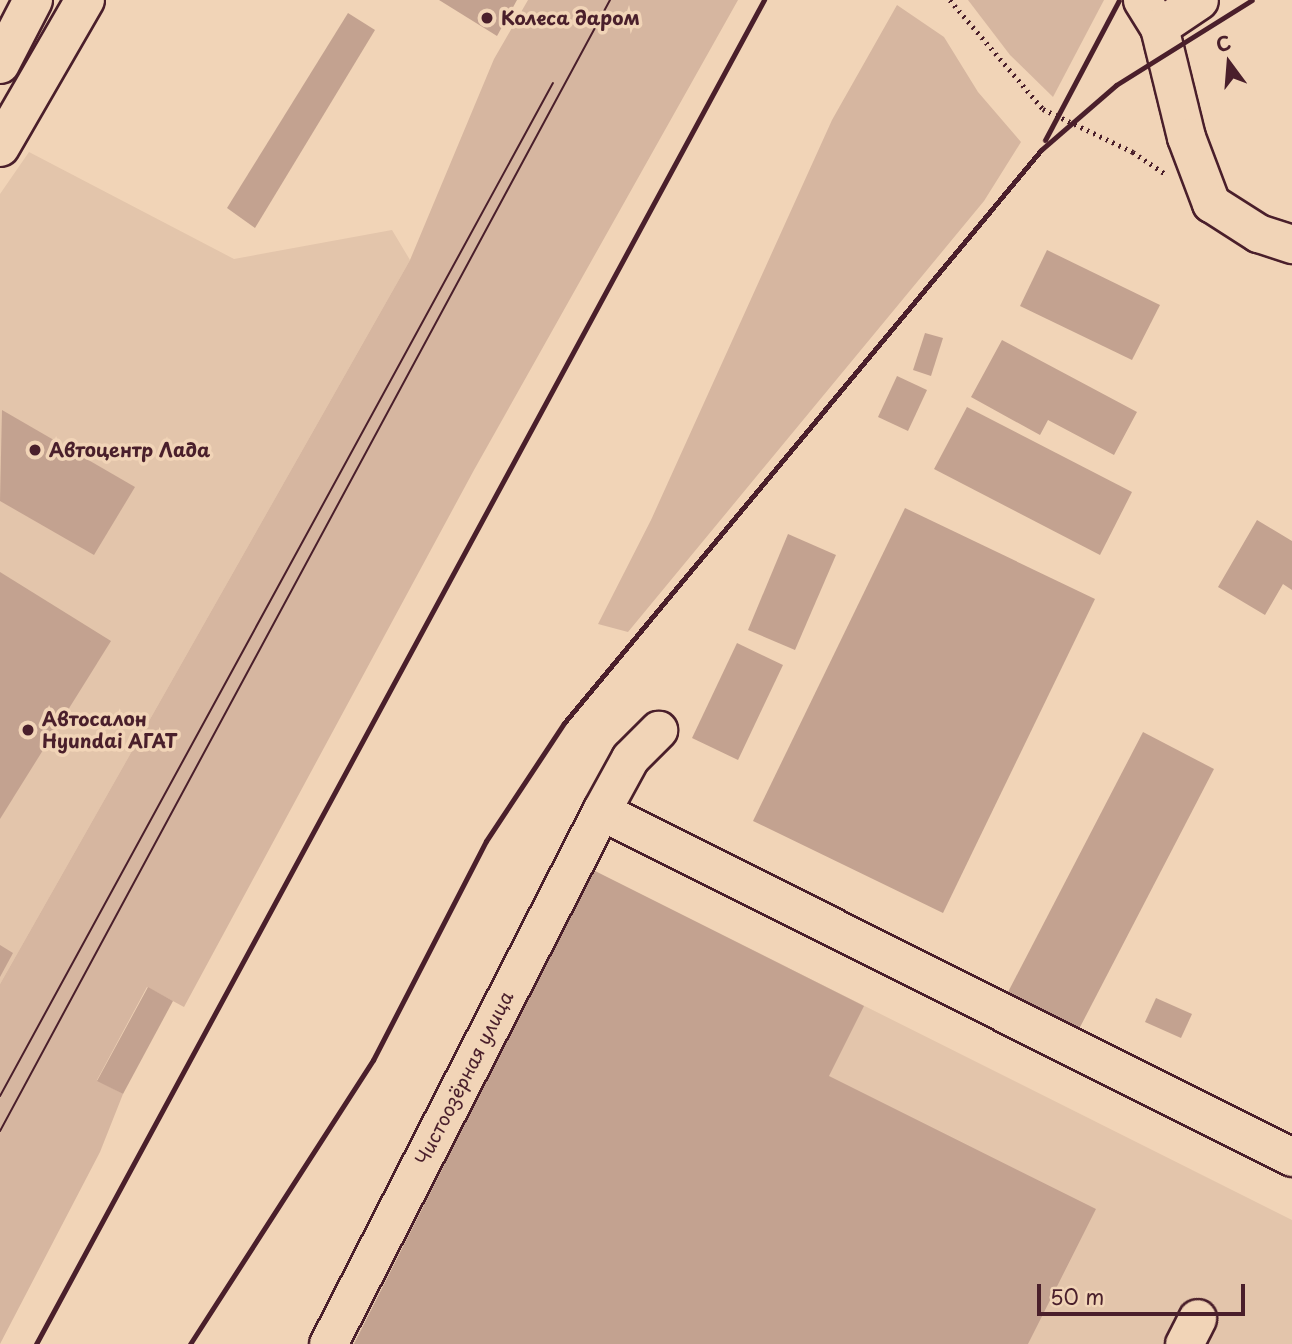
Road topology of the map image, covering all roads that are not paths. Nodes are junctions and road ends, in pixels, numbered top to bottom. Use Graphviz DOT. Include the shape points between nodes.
graph roads {
  1 [pos="33,0"];
  2 [pos="85,0"];
  3 [pos="1199,0"];
  4 [pos="1150,14"];
  5 [pos="0,64"];
  6 [pos="0,146"];
  7 [pos="1292,244"];
  8 [pos="658,730"];
  9 [pos="601,811"];
  10 [pos="1292,1157"];
  11 [pos="328,1344"];
  1 -- 5 [label="main road"];
  2 -- 6 [label="main road"];
  3 -- 4 [label="street"];
  4 -- 7 [label="street" via="1210,203 1258,233"];
  8 -- 9 [label="street, Чистоозёрная улица" via="630,758"];
  9 -- 10 [label="street"];
  9 -- 11 [label="street, Чистоозёрная улица"];
}
